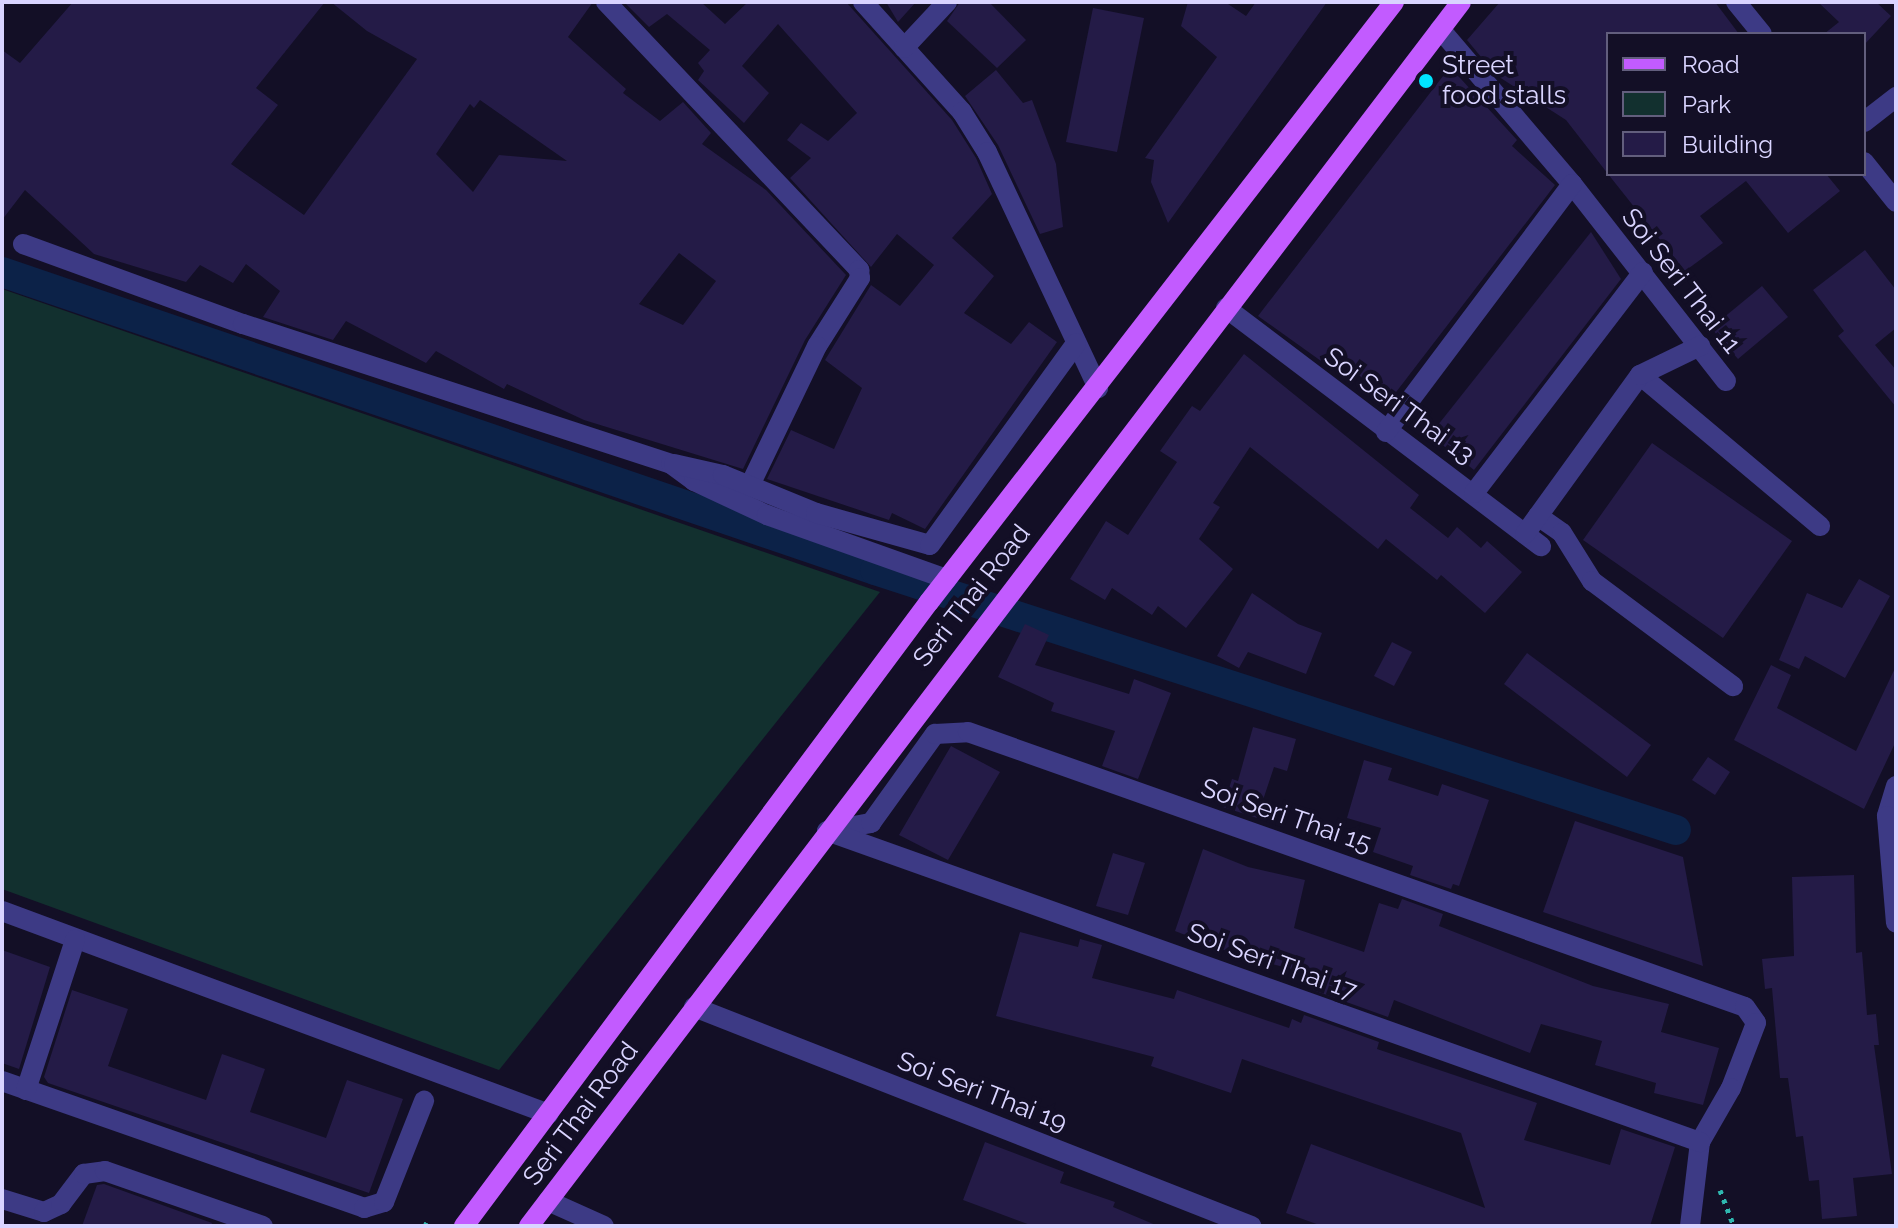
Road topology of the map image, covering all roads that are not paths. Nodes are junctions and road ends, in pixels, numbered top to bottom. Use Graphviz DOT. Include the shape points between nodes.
graph roads {
  1 [pos="606,2"];
  2 [pos="863,2"];
  3 [pos="947,2"];
  4 [pos="1394,2"];
  5 [pos="1461,2"];
  6 [pos="1736,2"];
  7 [pos="1440,29"];
  8 [pos="1760,32"];
  9 [pos="904,48"];
  10 [pos="1896,97"];
  11 [pos="1866,120"];
  12 [pos="1866,164"];
  13 [pos="1572,184"];
  14 [pos="1896,202"];
  15 [pos="23,244"];
  16 [pos="1643,272"];
  17 [pos="1226,308"];
  18 [pos="1076,343"];
  19 [pos="1700,346"];
  20 [pos="1640,375"];
  21 [pos="1726,381"];
  22 [pos="1098,388"];
  23 [pos="1386,432"];
  24 [pos="671,464"];
  25 [pos="750,485"];
  26 [pos="1474,493"];
  27 [pos="1538,516"];
  28 [pos="1820,526"];
  29 [pos="947,579"];
  30 [pos="1733,686"];
  31 [pos="1896,786"];
  32 [pos="827,831"];
  33 [pos="2,911"];
  34 [pos="1896,923"];
  35 [pos="75,940"];
  36 [pos="694,1007"];
  37 [pos="2,1081"];
  38 [pos="26,1090"];
  39 [pos="424,1101"];
  40 [pos="549,1114"];
  41 [pos="1700,1142"];
  42 [pos="2,1199"];
  43 [pos="548,1201"];
  44 [pos="263,1226"];
  45 [pos="464,1226"];
  46 [pos="529,1226"];
  47 [pos="604,1226"];
  48 [pos="1251,1226"];
  49 [pos="1690,1226"];
  1 -- 25 [label="street" via="859,270 860,278 817,346"];
  2 -- 9 [label="street"];
  3 -- 9 [label="street"];
  4 -- 22 [label="main road, Seri Thai Road"];
  5 -- 7 [label="main road, Seri Thai Road"];
  6 -- 8 [label="street"];
  7 -- 13 [label="street, Soi Seri Thai 11"];
  7 -- 17 [label="main road, Seri Thai Road"];
  9 -- 18 [label="street" via="962,112 987,152"];
  10 -- 11 [label="street"];
  12 -- 14 [label="street"];
  13 -- 16 [label="street, Soi Seri Thai 11"];
  13 -- 23 [label="street"];
  15 -- 24 [label="street" via="243,324"];
  16 -- 19 [label="street, Soi Seri Thai 11"];
  16 -- 26 [label="street"];
  17 -- 23 [label="street, Soi Seri Thai 13"];
  17 -- 32 [label="main road, Seri Thai Road"];
  18 -- 22 [label="street"];
  18 -- 25 [label="street" via="930,545 816,513"];
  19 -- 20 [label="street"];
  19 -- 21 [label="street, Soi Seri Thai 11"];
  20 -- 27 [label="street"];
  20 -- 28 [label="street"];
  22 -- 29 [label="main road, Seri Thai Road"];
  23 -- 26 [label="street, Soi Seri Thai 13"];
  24 -- 25 [label="street"];
  24 -- 29 [label="street" via="694,481 767,515"];
  26 -- 27 [label="street, Soi Seri Thai 13" via="1533,540"];
  27 -- 30 [label="street" via="1562,533 1592,581"];
  29 -- 40 [label="main road, Seri Thai Road"];
  31 -- 34 [label="street" via="1887,816"];
  32 -- 36 [label="main road, Seri Thai Road"];
  32 -- 41 [label="street, Soi Seri Thai 17"];
  32 -- 41 [label="street, Soi Seri Thai 15" via="871,823 935,734 968,732 1700,988 1745,1007 1756,1023 1731,1088"];
  33 -- 35 [label="street"];
  35 -- 38 [label="street"];
  35 -- 40 [label="street"];
  36 -- 43 [label="main road, Seri Thai Road"];
  36 -- 48 [label="street, Soi Seri Thai 19"];
  37 -- 38 [label="street"];
  38 -- 39 [label="street" via="364,1208 384,1202"];
  40 -- 45 [label="main road, Seri Thai Road"];
  41 -- 49 [label="street"];
  42 -- 44 [label="street" via="44,1212 61,1204 84,1174 105,1171"];
  43 -- 46 [label="main road, Seri Thai Road"];
  43 -- 47 [label="street"];
}
